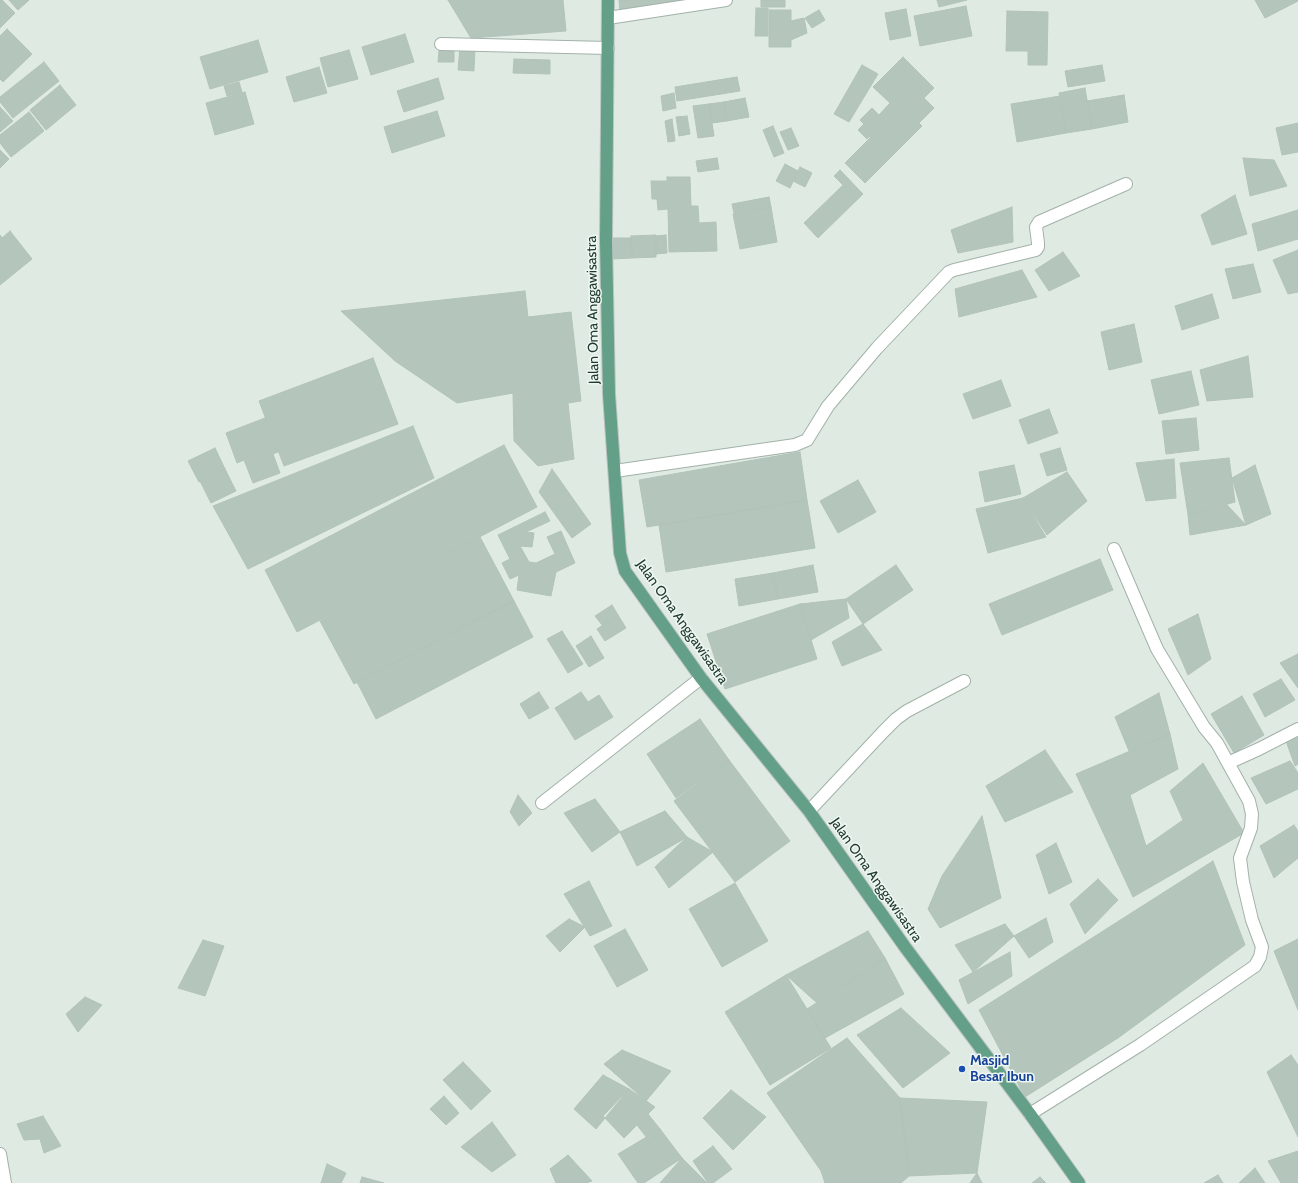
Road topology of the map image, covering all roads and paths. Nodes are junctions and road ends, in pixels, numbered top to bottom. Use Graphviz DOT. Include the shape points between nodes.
graph roads {
  1 [pos="608,0"];
  2 [pos="726,0"];
  3 [pos="608,18"];
  4 [pos="441,44"];
  5 [pos="608,48"];
  6 [pos="1126,184"];
  7 [pos="615,471"];
  8 [pos="1114,549"];
  9 [pos="701,678"];
  10 [pos="964,681"];
  11 [pos="1298,729"];
  12 [pos="1228,763"];
  13 [pos="542,803"];
  14 [pos="809,810"];
  15 [pos="1030,1114"];
  16 [pos="0,1154"];
  17 [pos="5,1183"];
  18 [pos="1079,1183"];
  1 -- 3 [label="main road, Jalan Oma Anggawisastra"];
  2 -- 3 [label="street"];
  3 -- 5 [label="main road, Jalan Oma Anggawisastra"];
  4 -- 5 [label="street"];
  5 -- 7 [label="main road, Jalan Oma Anggawisastra" via="606,240"];
  6 -- 7 [label="street" via="1038,222 1036,250 949,272 872,354 828,406 807,440 795,445"];
  7 -- 9 [label="main road, Jalan Oma Anggawisastra" via="620,553 625,571"];
  8 -- 12 [label="street" via="1157,650"];
  9 -- 13 [label="street"];
  9 -- 14 [label="main road, Jalan Oma Anggawisastra"];
  10 -- 14 [label="street" via="896,719"];
  11 -- 12 [label="street"];
  12 -- 15 [label="street" via="1249,801 1252,814 1251,828 1240,858 1246,897 1262,947 1255,966 1140,1045"];
  14 -- 15 [label="main road, Jalan Oma Anggawisastra" via="905,947"];
  15 -- 18 [label="main road, Jalan Oma Anggawisastra"];
  16 -- 17 [label="street"];
}
